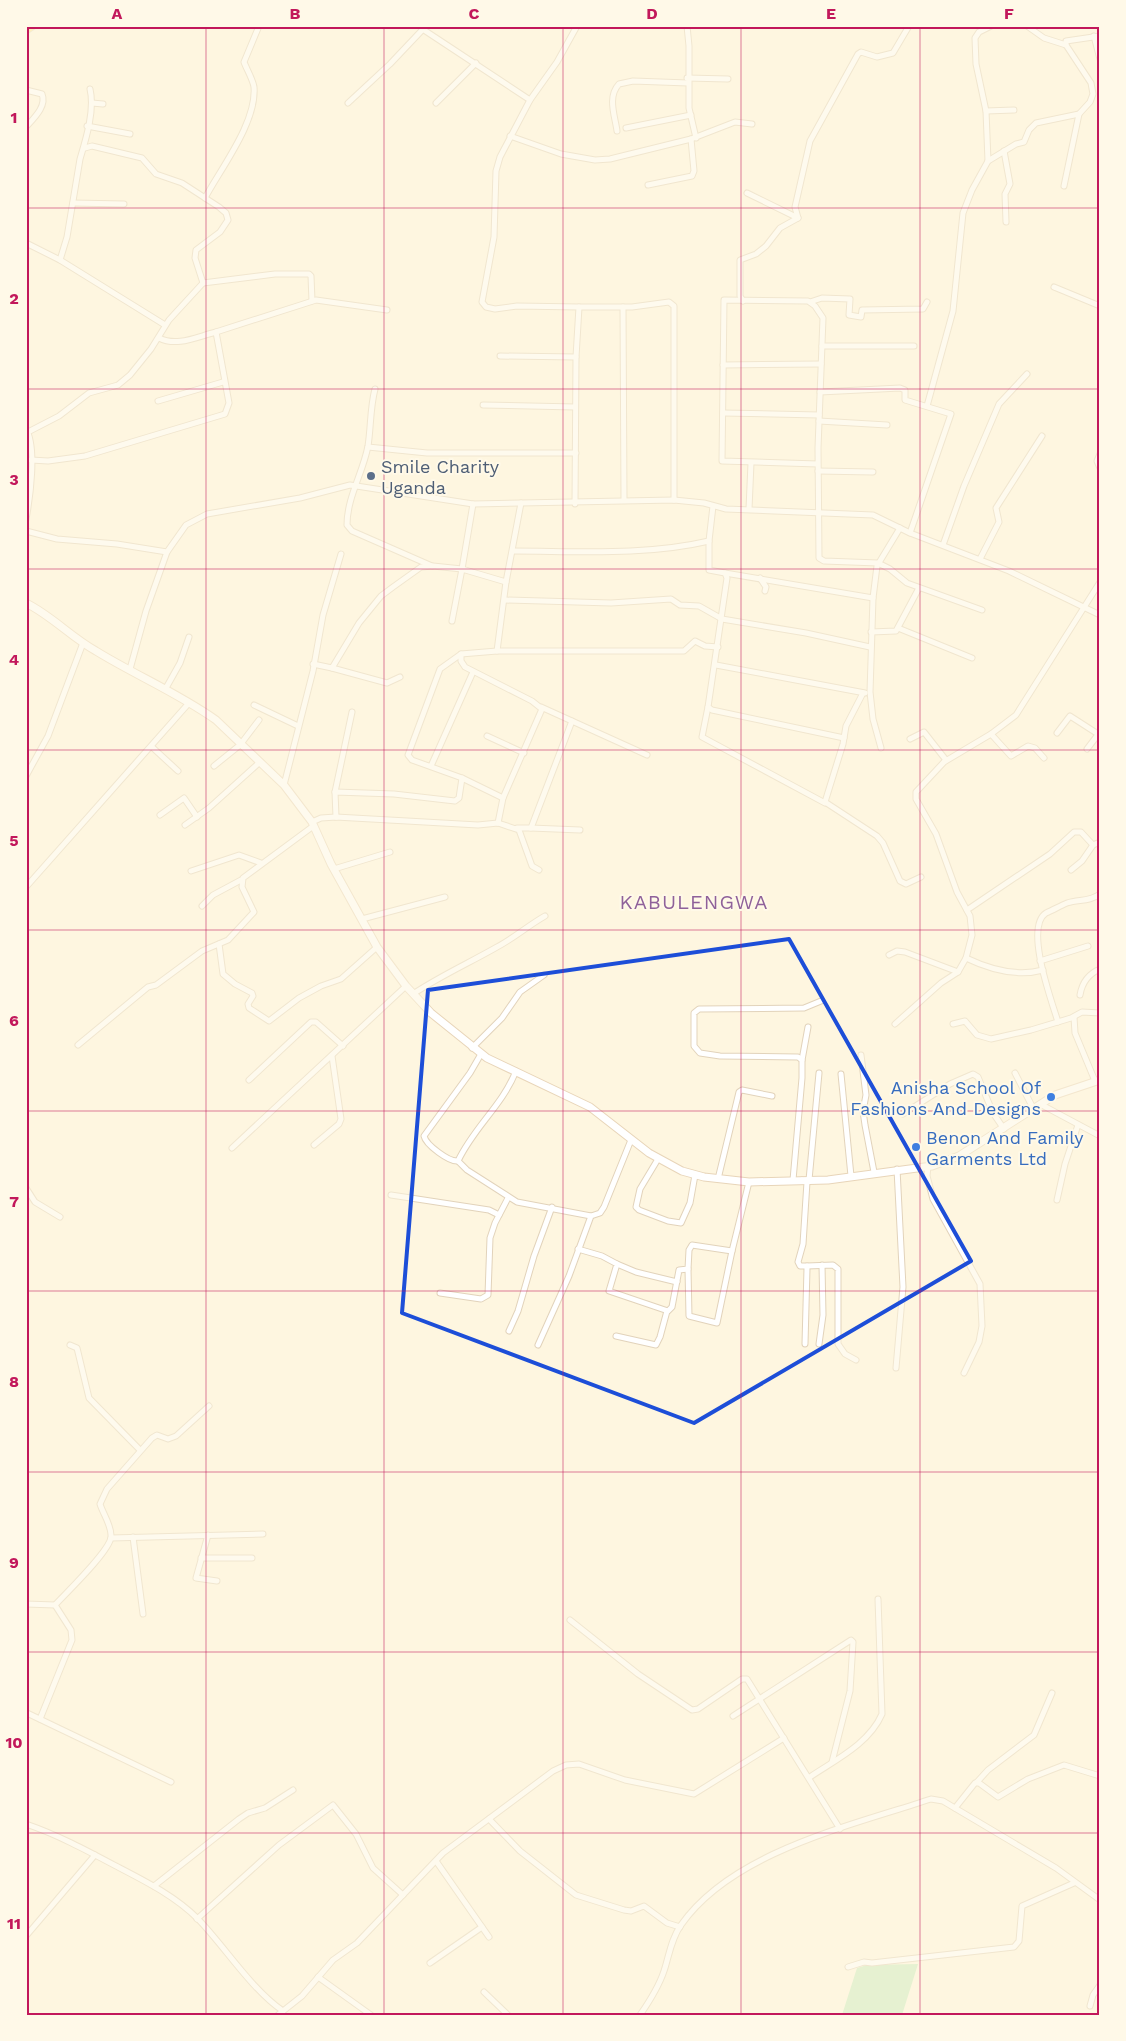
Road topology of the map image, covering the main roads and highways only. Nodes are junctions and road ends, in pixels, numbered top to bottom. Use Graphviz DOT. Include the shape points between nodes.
graph roads {
  1 [pos="32,26"];
  2 [pos="26,30"];
  1 -- 2 [label="main road"];
}
